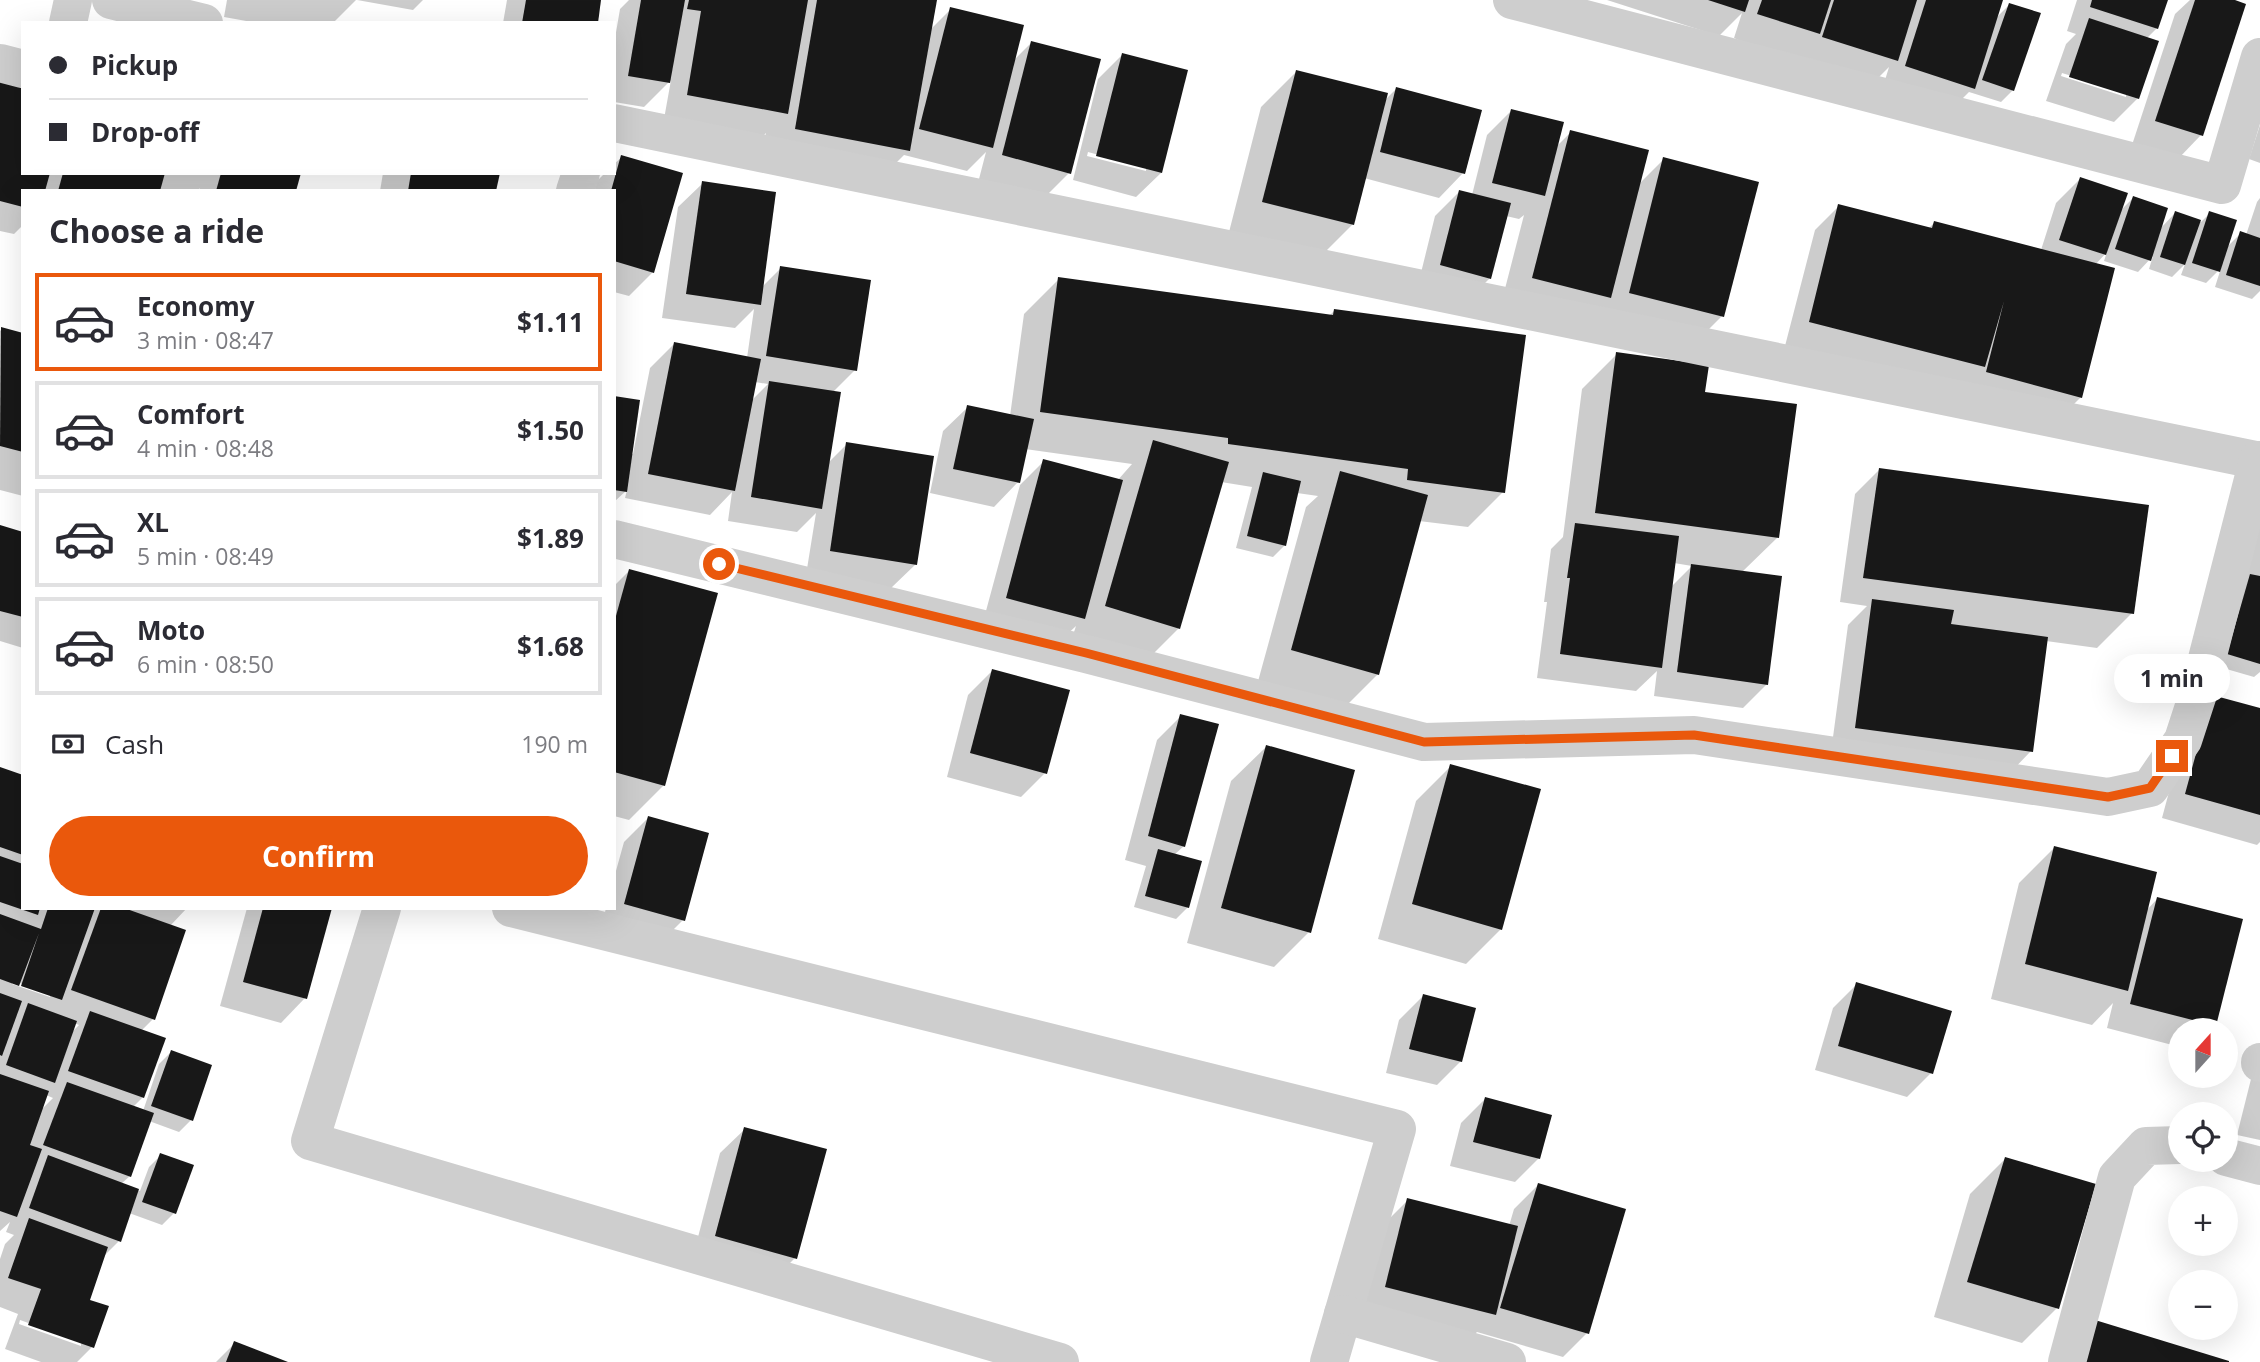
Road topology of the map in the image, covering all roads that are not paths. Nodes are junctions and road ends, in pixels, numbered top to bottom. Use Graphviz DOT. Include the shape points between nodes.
graph roads {
  1 [pos="73,0"];
  2 [pos="111,0"];
  3 [pos="1512,0"];
  4 [pos="68,21"];
  5 [pos="196,21"];
  6 [pos="2260,57"];
  7 [pos="0,62"];
  8 [pos="21,68"];
  9 [pos="616,122"];
  10 [pos="2259,461"];
  11 [pos="616,539"];
  12 [pos="381,910"];
  13 [pos="519,910"];
  14 [pos="2168,1145"];
  15 [pos="2238,1160"];
  16 [pos="2260,1166"];
  17 [pos="1343,1314"];
  18 [pos="1060,1362"];
  19 [pos="1329,1362"];
  20 [pos="1507,1362"];
  21 [pos="2067,1362"];
  1 -- 4 [label="street"];
  2 -- 5 [label="street"];
  3 -- 6 [label="street" via="2222,185"];
  7 -- 8 [label="street"];
  9 -- 10 [label="street"];
  10 -- 11 [label="street" via="2183,740 2150,788 2108,797 1694,735 1424,742 1086,653"];
  12 -- 18 [label="street" via="310,1141"];
  13 -- 17 [label="street" via="1397,1129"];
  14 -- 21 [label="street" via="2146,1146 2117,1177"];
  15 -- 16 [label="street"];
  17 -- 19 [label="street"];
  17 -- 20 [label="street"];
}
